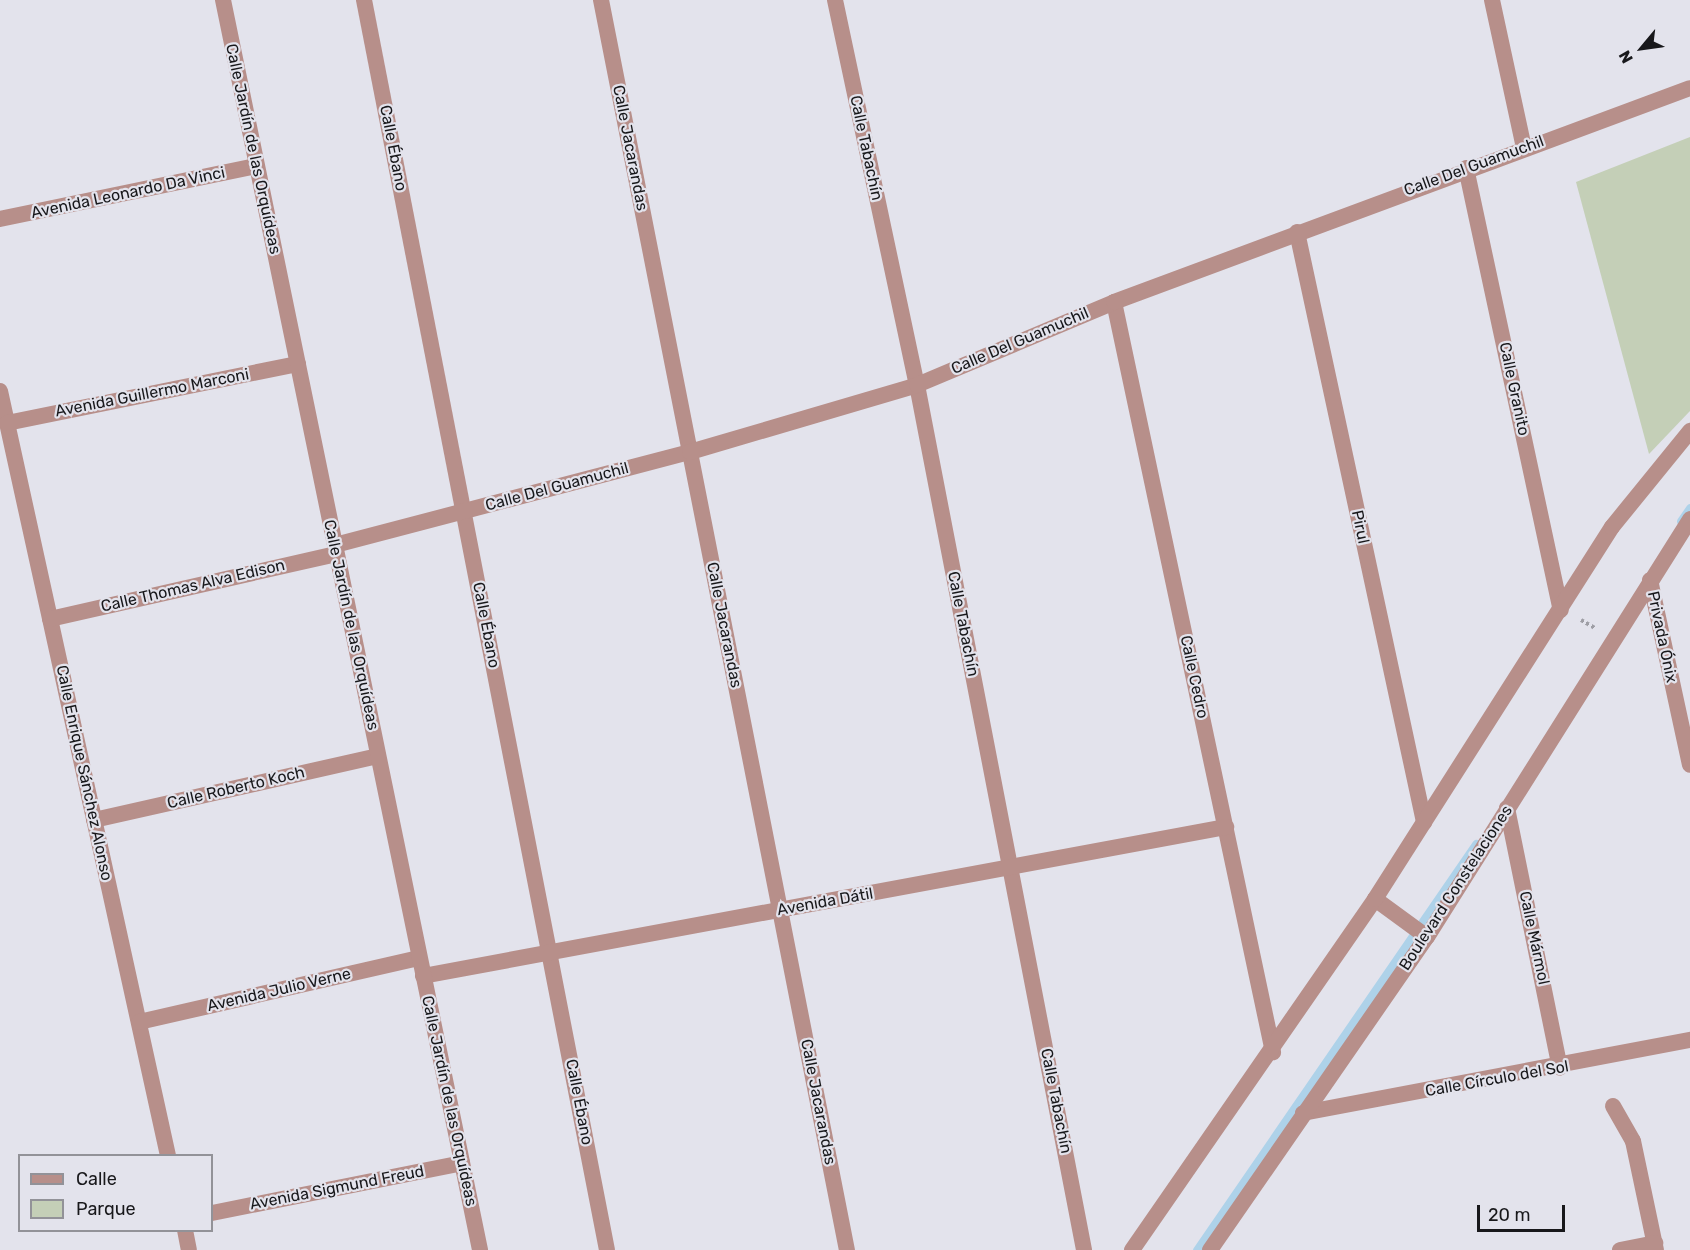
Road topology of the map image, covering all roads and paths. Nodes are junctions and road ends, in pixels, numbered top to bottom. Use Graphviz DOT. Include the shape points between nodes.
graph roads {
  1 [pos="223,0"];
  2 [pos="364,0"];
  3 [pos="601,0"];
  4 [pos="835,0"];
  5 [pos="1492,0"];
  6 [pos="1690,88"];
  7 [pos="1524,147"];
  8 [pos="257,166"];
  9 [pos="1466,168"];
  10 [pos="0,219"];
  11 [pos="1297,232"];
  12 [pos="1114,302"];
  13 [pos="297,364"];
  14 [pos="917,385"];
  15 [pos="0,391"];
  16 [pos="7,423"];
  17 [pos="1690,431"];
  18 [pos="690,452"];
  19 [pos="464,511"];
  20 [pos="1690,519"];
  21 [pos="336,549"];
  22 [pos="1650,580"];
  23 [pos="1561,610"];
  24 [pos="50,619"];
  25 [pos="1617,639"];
  26 [pos="378,756"];
  27 [pos="1690,765"];
  28 [pos="1507,808"];
  29 [pos="94,820"];
  30 [pos="1424,822"];
  31 [pos="1226,827"];
  32 [pos="1010,867"];
  33 [pos="1375,899"];
  34 [pos="780,910"];
  35 [pos="1427,938"];
  36 [pos="549,952"];
  37 [pos="420,957"];
  38 [pos="423,976"];
  39 [pos="139,1022"];
  40 [pos="1690,1040"];
  41 [pos="1272,1052"];
  42 [pos="1560,1068"];
  43 [pos="1614,1106"];
  44 [pos="1303,1113"];
  45 [pos="168,1154"];
  46 [pos="462,1163"];
  47 [pos="213,1214"];
  48 [pos="185,1232"];
  49 [pos="1656,1246"];
  50 [pos="189,1250"];
  51 [pos="480,1250"];
  52 [pos="607,1250"];
  53 [pos="848,1250"];
  54 [pos="1084,1250"];
  55 [pos="1132,1250"];
  56 [pos="1210,1250"];
  57 [pos="1620,1250"];
  1 -- 8 [label="street, Calle Jardín de las Orquídeas"];
  2 -- 19 [label="street, Calle Ébano"];
  3 -- 18 [label="street, Calle Jacarandas"];
  4 -- 14 [label="street, Calle Tabachín"];
  5 -- 7 [label="street"];
  6 -- 7 [label="street, Calle Del Guamuchil"];
  7 -- 9 [label="street, Calle Del Guamuchil"];
  8 -- 10 [label="street, Avenida Leonardo Da Vinci"];
  8 -- 13 [label="street, Calle Jardín de las Orquídeas"];
  9 -- 11 [label="street, Calle Del Guamuchil"];
  9 -- 23 [label="street, Calle Granito"];
  11 -- 12 [label="street, Calle Del Guamuchil"];
  11 -- 30 [label="street, Pirul"];
  12 -- 14 [label="street, Calle Del Guamuchil"];
  12 -- 31 [label="street, Calle Cedro"];
  13 -- 16 [label="street, Avenida Guillermo Marconi"];
  13 -- 21 [label="street, Calle Jardín de las Orquídeas"];
  14 -- 18 [label="street, Calle Del Guamuchil"];
  14 -- 32 [label="street, Calle Tabachín"];
  15 -- 16 [label="street, Calle Enrique Sánchez Alonso"];
  16 -- 24 [label="street, Calle Enrique Sánchez Alonso"];
  17 -- 23 [label="street" via="1612,527"];
  18 -- 19 [label="street, Calle Del Guamuchil"];
  18 -- 34 [label="street, Calle Jacarandas"];
  19 -- 21 [label="street, Calle Del Guamuchil"];
  19 -- 36 [label="street, Calle Ébano"];
  20 -- 22 [label="street, Boulevard Constelaciones"];
  21 -- 24 [label="street, Calle Thomas Alva Edison"];
  21 -- 26 [label="street, Calle Jardín de las Orquídeas"];
  22 -- 25 [label="street, Boulevard Constelaciones"];
  22 -- 27 [label="street, Privada Ónix"];
  23 -- 25 [label="path"];
  23 -- 30 [label="street"];
  24 -- 29 [label="street, Calle Enrique Sánchez Alonso"];
  25 -- 28 [label="street, Boulevard Constelaciones"];
  26 -- 29 [label="street, Calle Roberto Koch"];
  26 -- 37 [label="street, Calle Jardín de las Orquídeas"];
  28 -- 35 [label="street, Boulevard Constelaciones"];
  28 -- 42 [label="street, Calle Mármol"];
  29 -- 39 [label="street, Calle Enrique Sánchez Alonso"];
  30 -- 33 [label="street"];
  31 -- 32 [label="street, Avenida Dátil"];
  31 -- 41 [label="street, Calle Cedro"];
  32 -- 34 [label="street, Avenida Dátil"];
  32 -- 54 [label="street, Calle Tabachín"];
  33 -- 35 [label="street"];
  33 -- 41 [label="street"];
  34 -- 36 [label="street, Avenida Dátil"];
  34 -- 53 [label="street, Calle Jacarandas"];
  35 -- 44 [label="street, Boulevard Constelaciones"];
  36 -- 38 [label="street, Avenida Dátil"];
  36 -- 52 [label="street, Calle Ébano"];
  37 -- 38 [label="street, Calle Jardín de las Orquídeas"];
  37 -- 39 [label="street, Avenida Julio Verne"];
  38 -- 46 [label="street, Calle Jardín de las Orquídeas"];
  39 -- 45 [label="street, Calle Enrique Sánchez Alonso"];
  40 -- 42 [label="street, Calle Círculo del Sol"];
  41 -- 55 [label="street"];
  42 -- 44 [label="street, Calle Círculo del Sol"];
  43 -- 49 [label="street" via="1633,1141"];
  44 -- 56 [label="street, Boulevard Constelaciones"];
  46 -- 47 [label="street, Avenida Sigmund Freud"];
  46 -- 51 [label="street, Calle Jardín de las Orquídeas"];
  48 -- 50 [label="street"];
  49 -- 57 [label="street"];
}
